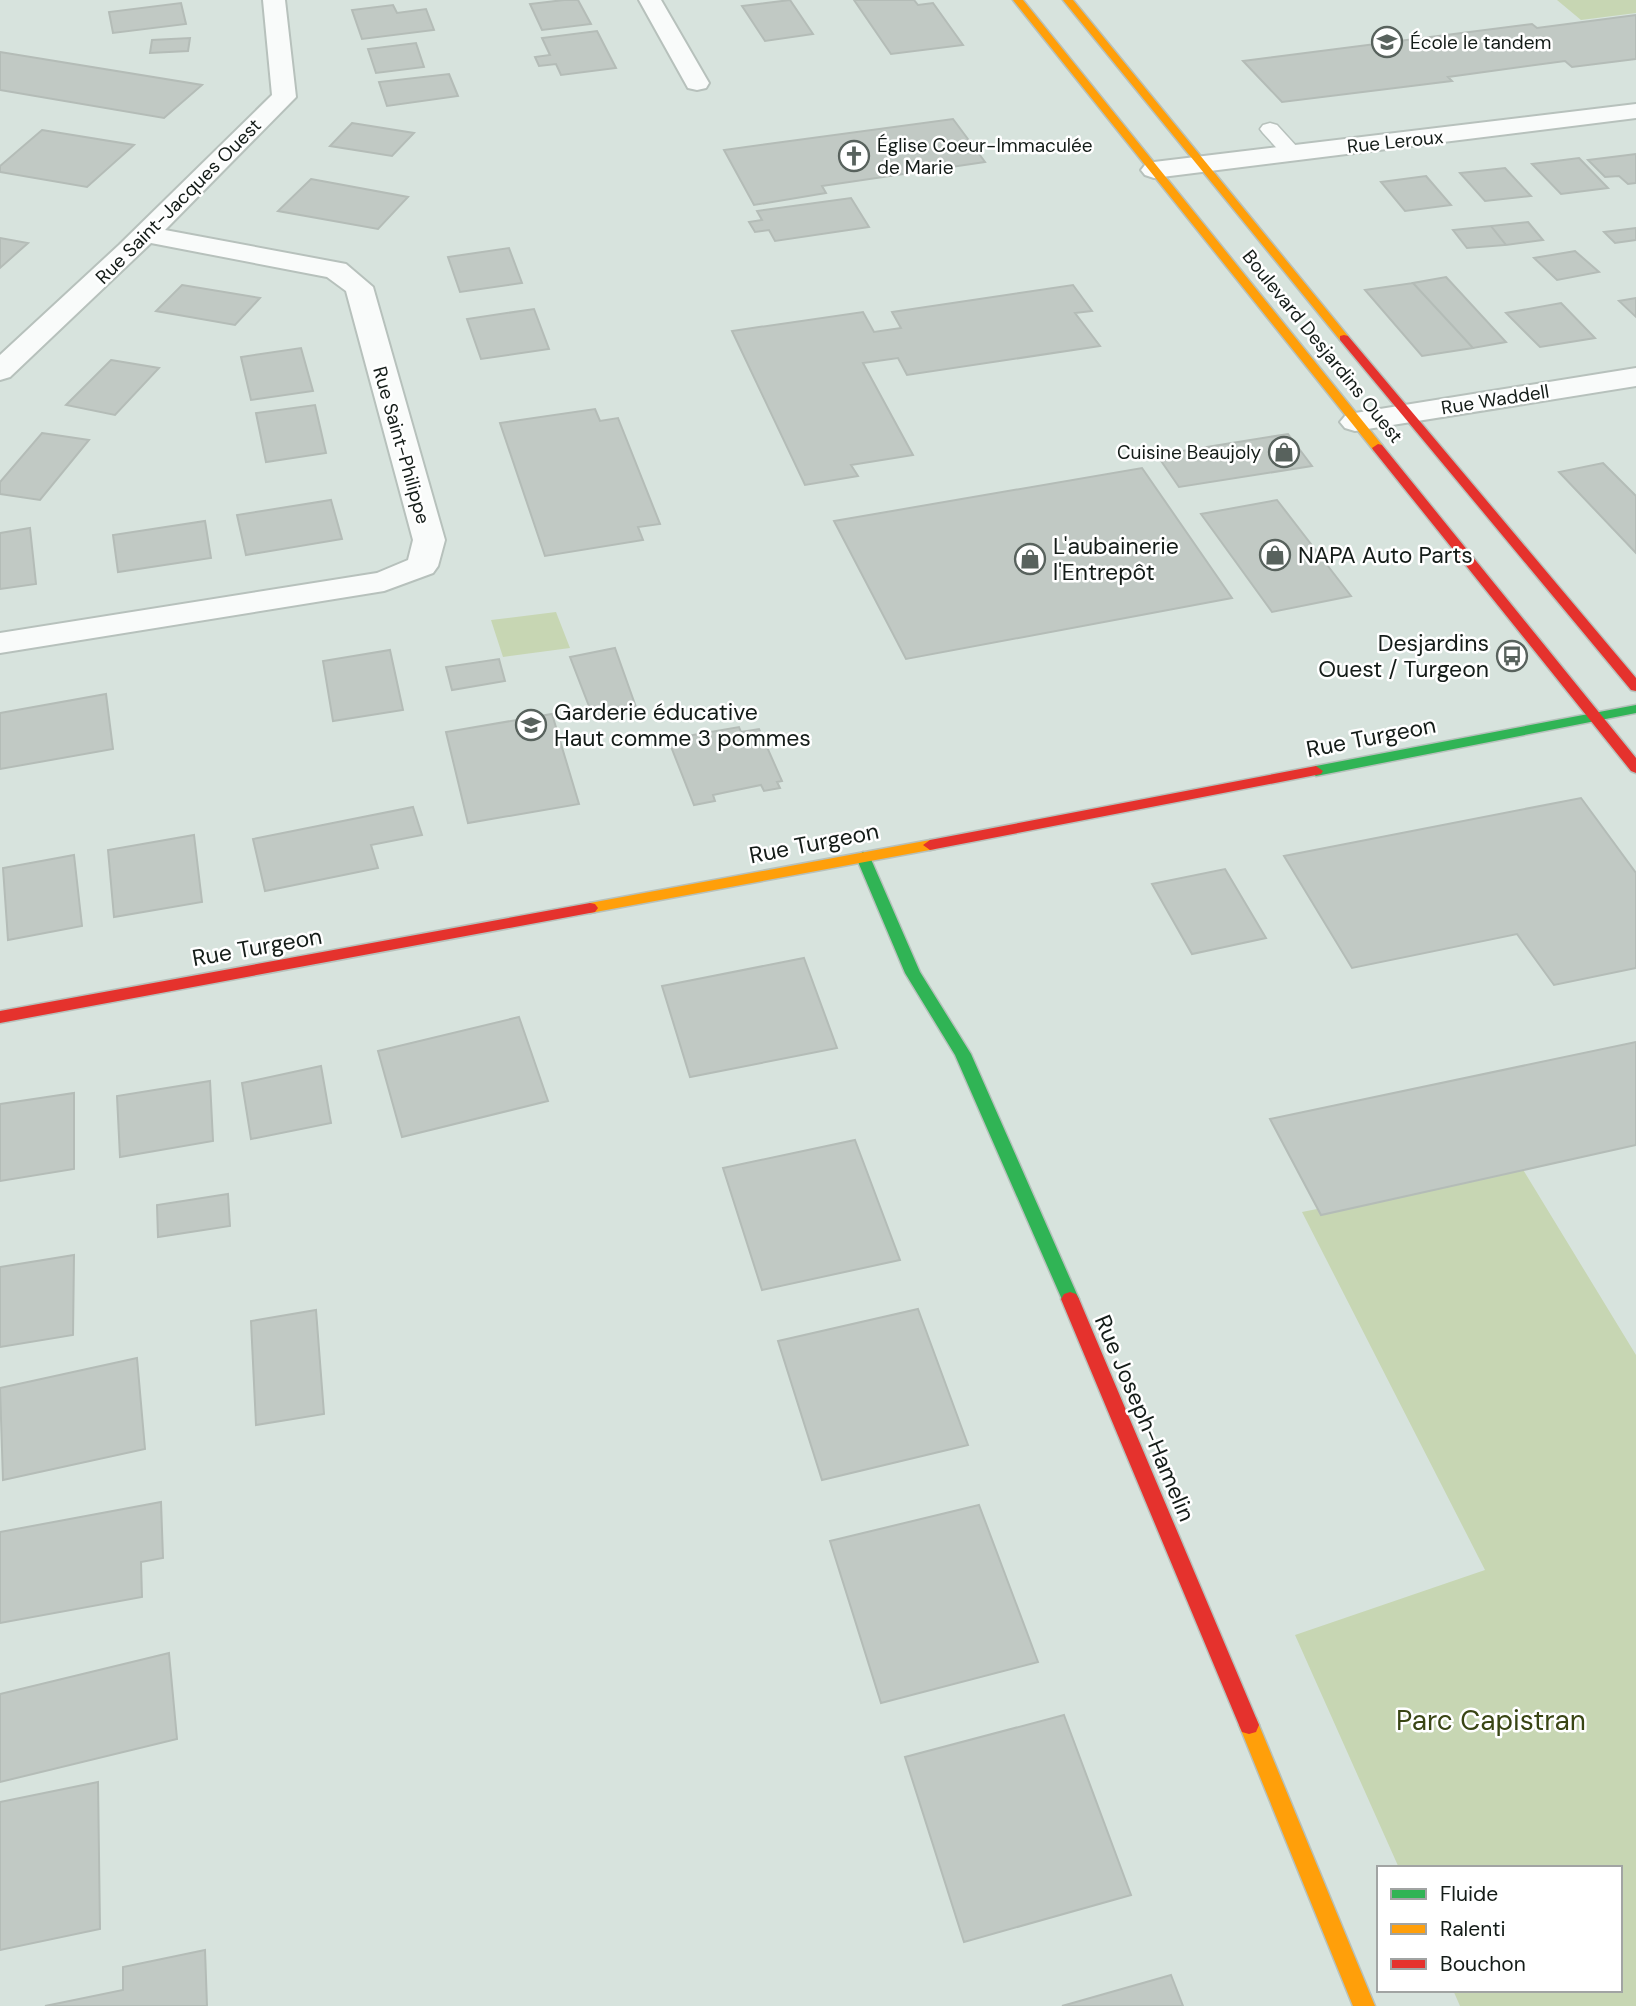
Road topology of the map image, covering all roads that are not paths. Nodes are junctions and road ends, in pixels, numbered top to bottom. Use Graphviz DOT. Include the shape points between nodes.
graph roads {
  1 [pos="274,0"];
  2 [pos="650,0"];
  3 [pos="1018,0"];
  4 [pos="1068,0"];
  5 [pos="697,83"];
  6 [pos="1636,111"];
  7 [pos="1270,129"];
  8 [pos="1291,152"];
  9 [pos="1202,164"];
  10 [pos="1154,170"];
  11 [pos="145,234"];
  12 [pos="0,371"];
  13 [pos="1636,377"];
  14 [pos="1406,413"];
  15 [pos="1355,422"];
  16 [pos="0,643"];
  17 [pos="1636,687"];
  18 [pos="1636,709"];
  19 [pos="1595,718"];
  20 [pos="1636,768"];
  21 [pos="863,857"];
  22 [pos="0,1017"];
  23 [pos="1364,2006"];
  1 -- 11 [label="street, Rue Saint-Jacques Ouest" via="284,97"];
  2 -- 5 [label="street"];
  3 -- 10 [label="street, Boulevard Desjardins Ouest"];
  4 -- 9 [label="street, Boulevard Desjardins Ouest"];
  6 -- 8 [label="street, Rue Leroux"];
  7 -- 8 [label="lane"];
  8 -- 9 [label="street, Rue Leroux"];
  9 -- 10 [label="street, Rue Leroux"];
  9 -- 14 [label="street, Boulevard Desjardins Ouest"];
  10 -- 15 [label="street, Boulevard Desjardins Ouest"];
  11 -- 12 [label="street, Rue Saint-Jacques Ouest"];
  11 -- 16 [label="street, Rue Saint-Philippe" via="337,270 359,287 429,540 422,566 384,581"];
  13 -- 14 [label="street, Rue Waddell"];
  14 -- 15 [label="street, Rue Waddell"];
  14 -- 17 [label="street, Boulevard Desjardins Ouest"];
  15 -- 19 [label="street, Boulevard Desjardins Ouest"];
  18 -- 19 [label="street, Rue Turgeon"];
  19 -- 20 [label="street, Boulevard Desjardins Ouest"];
  19 -- 21 [label="street, Rue Turgeon"];
  21 -- 22 [label="street, Rue Turgeon"];
  21 -- 23 [label="street, Rue Joseph-Hamelin" via="913,973 963,1054 1056,1267"];
}
